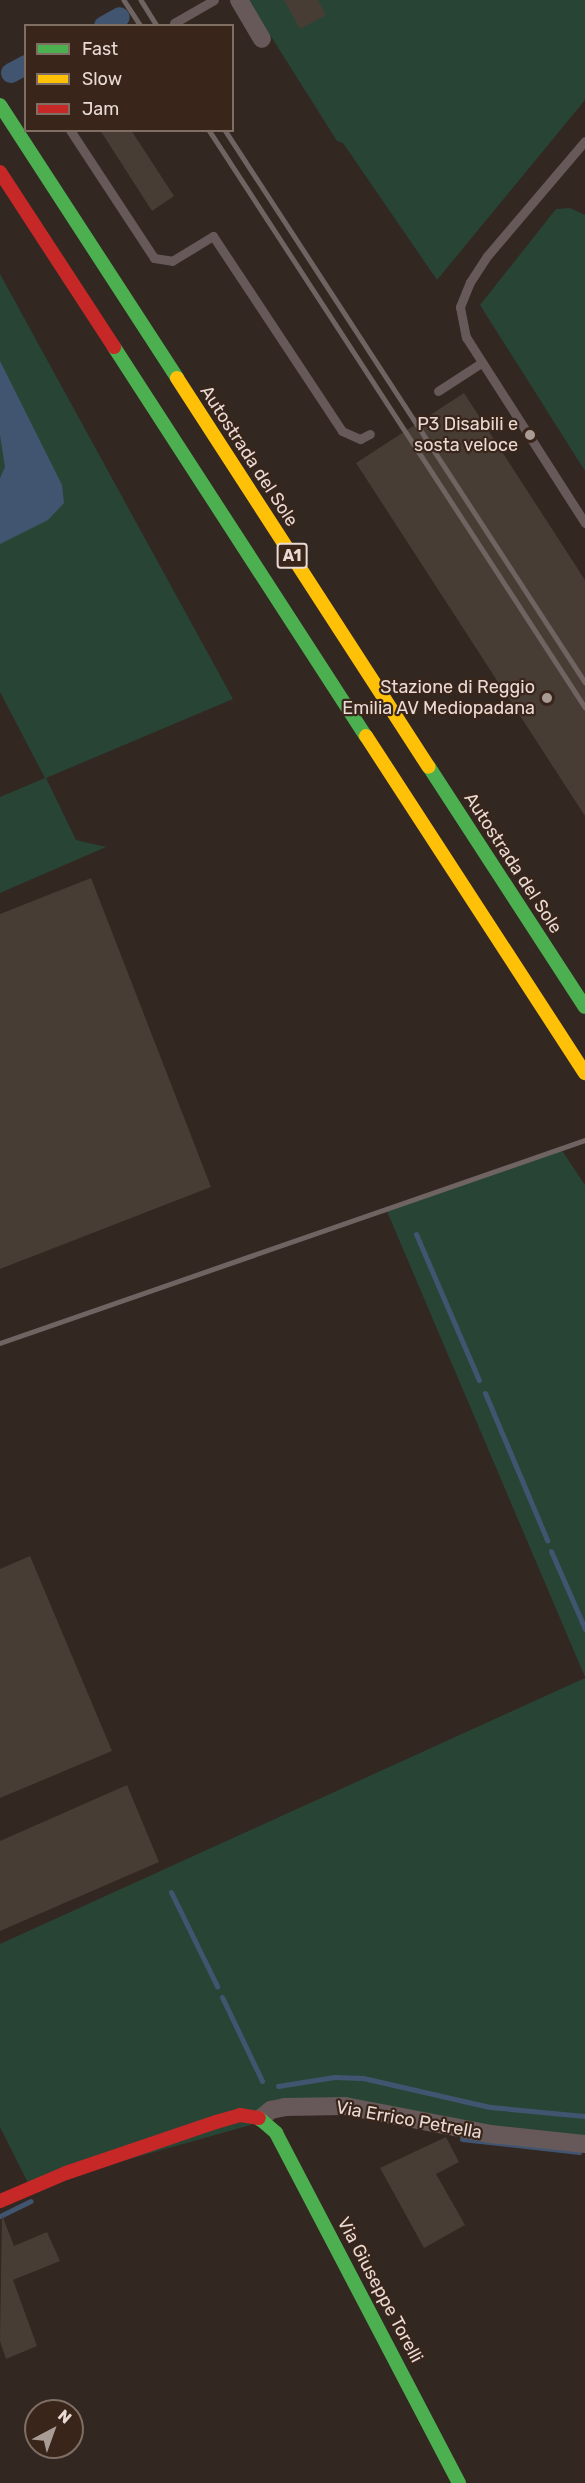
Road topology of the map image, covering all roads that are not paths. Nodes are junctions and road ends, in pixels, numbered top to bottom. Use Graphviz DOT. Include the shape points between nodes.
graph roads {
  1 [pos="214,0"];
  2 [pos="239,0"];
  3 [pos="174,23"];
  4 [pos="262,39"];
  5 [pos="0,105"];
  6 [pos="71,132"];
  7 [pos="585,141"];
  8 [pos="0,172"];
  9 [pos="482,363"];
  10 [pos="438,391"];
  11 [pos="370,434"];
  12 [pos="585,523"];
  13 [pos="585,1007"];
  14 [pos="585,1073"];
  15 [pos="261,2118"];
  16 [pos="585,2144"];
  17 [pos="0,2201"];
  18 [pos="459,2483"];
  1 -- 3 [label="lane"];
  2 -- 4 [label="street"];
  5 -- 13 [label="main road, Autostrada del Sole / A1"];
  6 -- 11 [label="lane" via="154,258 172,261 213,236 342,431 350,438"];
  7 -- 9 [label="lane" via="508,230 464,294 461,322"];
  8 -- 14 [label="main road, A1"];
  9 -- 10 [label="lane"];
  9 -- 12 [label="lane"];
  15 -- 16 [label="street, Via Errico Petrella" via="271,2110 285,2107 345,2106 491,2134"];
  15 -- 17 [label="main road, Via Errico Petrella" via="240,2115 216,2122 66,2173"];
  15 -- 18 [label="main road, Via Giuseppe Torelli" via="287,2153"];
}
